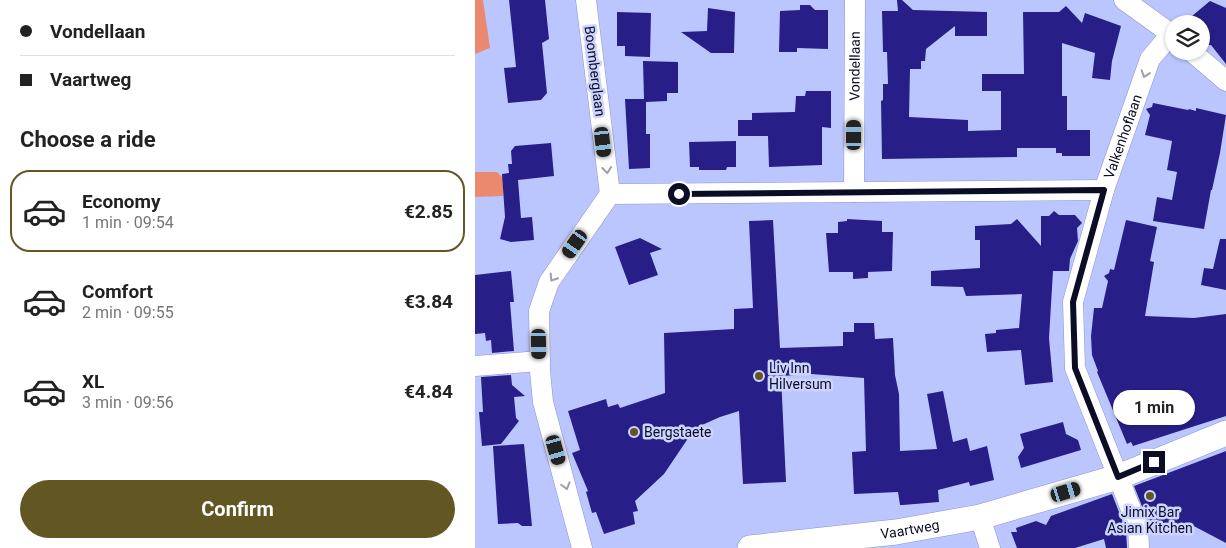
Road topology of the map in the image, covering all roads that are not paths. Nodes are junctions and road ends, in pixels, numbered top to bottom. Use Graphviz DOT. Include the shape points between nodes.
graph roads {
  1 [pos="586,0"];
  2 [pos="855,0"];
  3 [pos="1124,0"];
  4 [pos="1165,29"];
  5 [pos="1165,43"];
  6 [pos="1202,60"];
  7 [pos="1226,81"];
  8 [pos="1104,190"];
  9 [pos="854,192"];
  10 [pos="610,194"];
  11 [pos="540,361"];
  12 [pos="475,366"];
  13 [pos="1226,433"];
  14 [pos="1118,477"];
  15 [pos="980,518"];
  16 [pos="583,548"];
  17 [pos="751,548"];
  18 [pos="990,548"];
  19 [pos="1139,548"];
  1 -- 10 [label="street, Boomberglaan, one-way"];
  2 -- 9 [label="street, Vondellaan"];
  3 -- 4 [label="street"];
  5 -- 8 [label="street, Valkenhoflaan, one-way" via="1150,59"];
  6 -- 7 [label="street"];
  8 -- 9 [label="street"];
  8 -- 14 [label="street, Valkenhoflaan" via="1073,302 1075,368"];
  9 -- 10 [label="street"];
  10 -- 11 [label="street, one-way" via="549,282 539,311"];
  11 -- 12 [label="street"];
  11 -- 16 [label="street, one-way" via="543,402"];
  13 -- 14 [label="street, Vaartweg"];
  14 -- 15 [label="street, Vaartweg"];
  14 -- 19 [label="street, Valkenhoflaan" via="1138,527"];
  15 -- 17 [label="street, Vaartweg" via="897,532"];
  15 -- 18 [label="street"];
}
